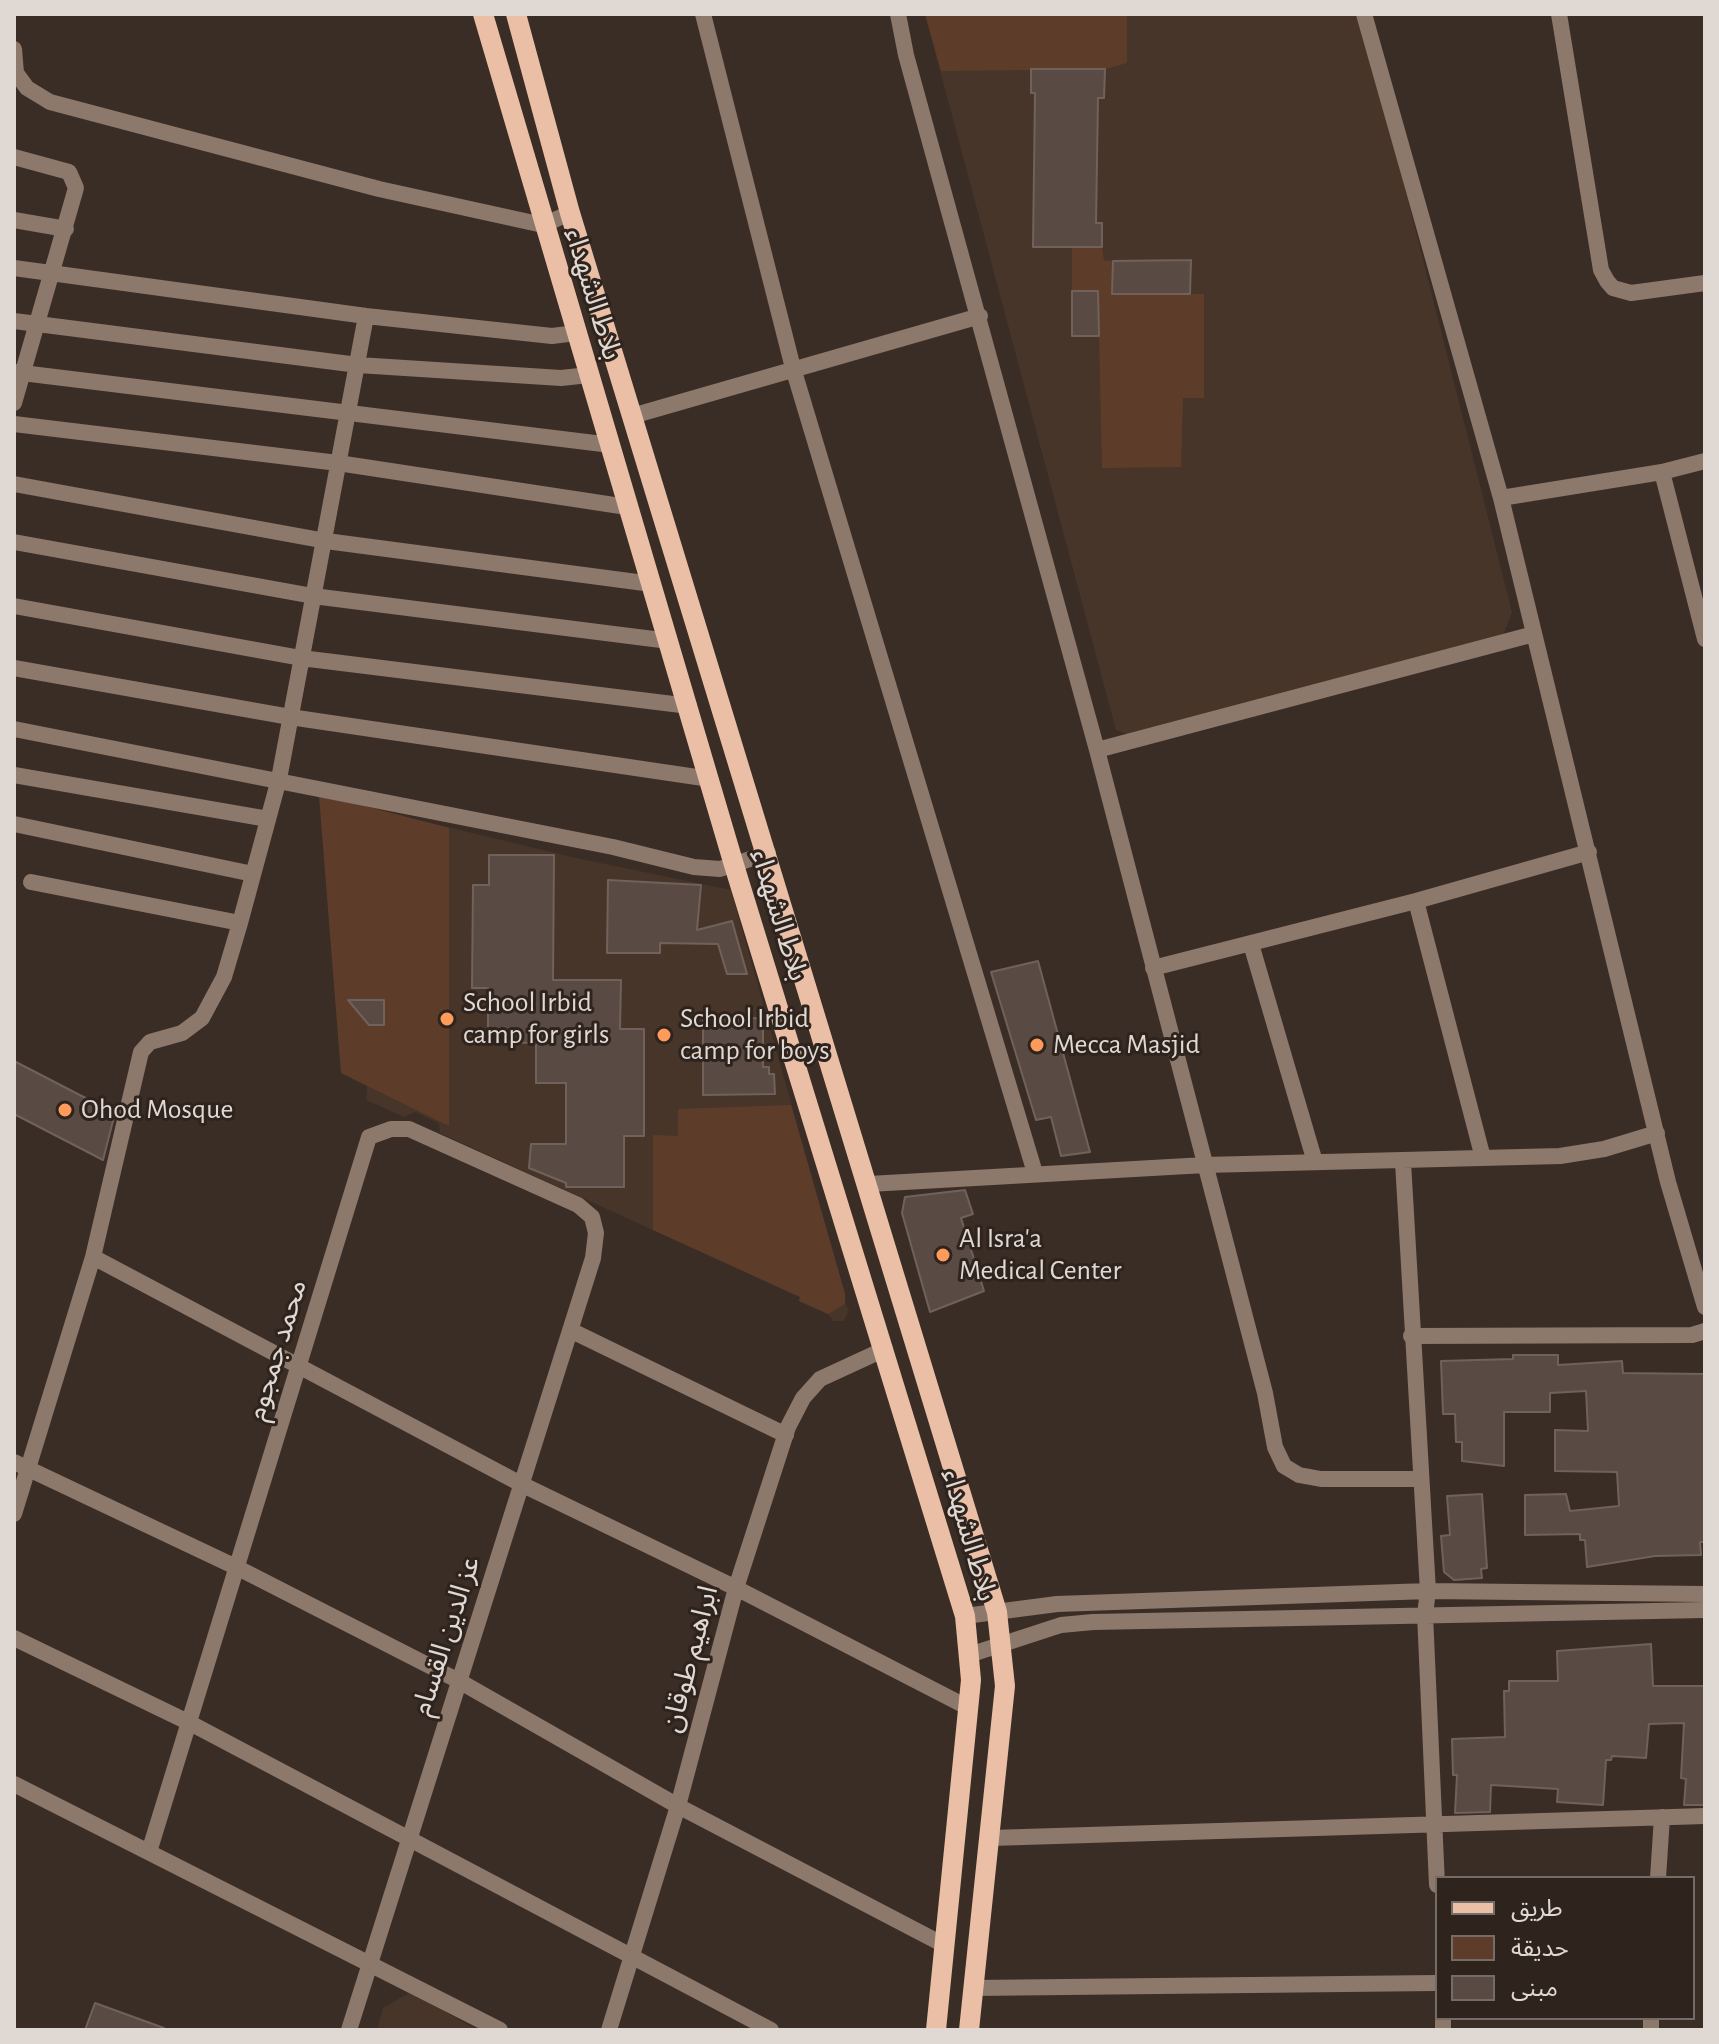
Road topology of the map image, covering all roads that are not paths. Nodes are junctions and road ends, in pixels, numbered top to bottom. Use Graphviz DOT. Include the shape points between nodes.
graph roads {
  1 [pos="483,14"];
  2 [pos="516,14"];
  3 [pos="703,14"];
  4 [pos="898,14"];
  5 [pos="1364,14"];
  6 [pos="1559,14"];
  7 [pos="14,49"];
  8 [pos="15,73"];
  9 [pos="14,157"];
  10 [pos="570,213"];
  11 [pos="14,220"];
  12 [pos="543,225"];
  13 [pos="66,229"];
  14 [pos="14,268"];
  15 [pos="53,275"];
  16 [pos="1705,283"];
  17 [pos="366,316"];
  18 [pos="980,316"];
  19 [pos="14,321"];
  20 [pos="38,325"];
  21 [pos="576,333"];
  22 [pos="358,365"];
  23 [pos="793,368"];
  24 [pos="19,373"];
  25 [pos="589,375"];
  26 [pos="14,403"];
  27 [pos="349,414"];
  28 [pos="632,416"];
  29 [pos="14,424"];
  30 [pos="611,445"];
  31 [pos="1705,461"];
  32 [pos="338,463"];
  33 [pos="1662,472"];
  34 [pos="14,484"];
  35 [pos="1501,498"];
  36 [pos="627,507"];
  37 [pos="326,541"];
  38 [pos="14,542"];
  39 [pos="652,584"];
  40 [pos="313,596"];
  41 [pos="14,606"];
  42 [pos="1534,634"];
  43 [pos="1705,639"];
  44 [pos="669,641"];
  45 [pos="301,658"];
  46 [pos="14,668"];
  47 [pos="689,706"];
  48 [pos="290,717"];
  49 [pos="14,729"];
  50 [pos="1097,750"];
  51 [pos="14,775"];
  52 [pos="279,779"];
  53 [pos="710,779"];
  54 [pos="268,819"];
  55 [pos="14,824"];
  56 [pos="1589,852"];
  57 [pos="768,853"];
  58 [pos="734,865"];
  59 [pos="253,874"];
  60 [pos="31,882"];
  61 [pos="1416,901"];
  62 [pos="240,923"];
  63 [pos="1251,944"];
  64 [pos="1153,968"];
  65 [pos="1657,1133"];
  66 [pos="1483,1158"];
  67 [pos="1315,1162"];
  68 [pos="1403,1162"];
  69 [pos="1205,1165"];
  70 [pos="1035,1173"];
  71 [pos="869,1184"];
  72 [pos="93,1257"];
  73 [pos="593,1258"];
  74 [pos="1705,1307"];
  75 [pos="570,1330"];
  76 [pos="1705,1331"];
  77 [pos="1411,1336"];
  78 [pos="885,1349"];
  79 [pos="299,1368"];
  80 [pos="786,1435"];
  81 [pos="21,1465"];
  82 [pos="1421,1479"];
  83 [pos="521,1484"];
  84 [pos="14,1514"];
  85 [pos="238,1568"];
  86 [pos="736,1588"];
  87 [pos="1428,1591"];
  88 [pos="1705,1594"];
  89 [pos="1705,1610"];
  90 [pos="997,1612"];
  91 [pos="1425,1614"];
  92 [pos="965,1616"];
  93 [pos="14,1638"];
  94 [pos="1003,1646"];
  95 [pos="969,1655"];
  96 [pos="459,1681"];
  97 [pos="969,1708"];
  98 [pos="190,1723"];
  99 [pos="14,1784"];
  100 [pos="678,1806"];
  101 [pos="1705,1816"];
  102 [pos="1662,1817"];
  103 [pos="1433,1825"];
  104 [pos="409,1838"];
  105 [pos="991,1838"];
  106 [pos="149,1852"];
  107 [pos="1436,1876"];
  108 [pos="1658,1876"];
  109 [pos="946,1946"];
  110 [pos="631,1958"];
  111 [pos="369,1964"];
  112 [pos="1435,1983"];
  113 [pos="973,1988"];
  114 [pos="349,2030"];
  115 [pos="500,2030"];
  116 [pos="609,2030"];
  117 [pos="771,2030"];
  118 [pos="936,2030"];
  119 [pos="969,2030"];
  1 -- 12 [label="main road, بلاط الشهداء"];
  2 -- 10 [label="main road"];
  3 -- 23 [label="street"];
  4 -- 18 [label="street"];
  5 -- 35 [label="street"];
  6 -- 16 [label="street" via="1601,270 1613,288 1631,293"];
  7 -- 8 [label="street"];
  8 -- 12 [label="street" via="50,102 379,189"];
  9 -- 13 [label="street" via="59,167 75,178"];
  10 -- 12 [label="street"];
  10 -- 28 [label="main road"];
  11 -- 13 [label="street"];
  12 -- 21 [label="main road, بلاط الشهداء"];
  13 -- 15 [label="street"];
  14 -- 15 [label="street"];
  15 -- 17 [label="street"];
  15 -- 20 [label="street"];
  17 -- 21 [label="street" via="552,336"];
  17 -- 22 [label="street"];
  18 -- 23 [label="street"];
  18 -- 50 [label="street"];
  19 -- 20 [label="street"];
  20 -- 22 [label="street"];
  20 -- 24 [label="street"];
  21 -- 25 [label="main road, بلاط الشهداء"];
  22 -- 25 [label="street" via="561,378"];
  22 -- 27 [label="street"];
  23 -- 28 [label="street"];
  23 -- 70 [label="street"];
  24 -- 26 [label="street"];
  24 -- 27 [label="street"];
  25 -- 30 [label="main road, بلاط الشهداء"];
  27 -- 30 [label="street"];
  27 -- 32 [label="street"];
  28 -- 57 [label="main road"];
  29 -- 32 [label="street"];
  30 -- 36 [label="main road, بلاط الشهداء"];
  31 -- 33 [label="street"];
  32 -- 36 [label="street"];
  32 -- 37 [label="street"];
  33 -- 35 [label="street"];
  33 -- 43 [label="street"];
  34 -- 37 [label="street"];
  35 -- 42 [label="street"];
  36 -- 39 [label="main road, بلاط الشهداء"];
  37 -- 39 [label="street"];
  37 -- 40 [label="street"];
  38 -- 40 [label="street"];
  39 -- 44 [label="main road, بلاط الشهداء"];
  40 -- 44 [label="street"];
  40 -- 45 [label="street"];
  41 -- 45 [label="street"];
  42 -- 50 [label="street"];
  42 -- 56 [label="street"];
  44 -- 47 [label="main road, بلاط الشهداء"];
  45 -- 47 [label="street"];
  45 -- 48 [label="street"];
  46 -- 48 [label="street"];
  47 -- 53 [label="main road, بلاط الشهداء"];
  48 -- 52 [label="street"];
  48 -- 53 [label="street"];
  49 -- 52 [label="street"];
  50 -- 64 [label="street"];
  51 -- 54 [label="street"];
  52 -- 54 [label="street"];
  52 -- 58 [label="street" via="694,867"];
  53 -- 58 [label="main road, بلاط الشهداء"];
  54 -- 59 [label="street"];
  55 -- 59 [label="street"];
  56 -- 61 [label="street"];
  56 -- 65 [label="street"];
  57 -- 58 [label="street"];
  57 -- 71 [label="main road"];
  58 -- 78 [label="main road, بلاط الشهداء"];
  59 -- 62 [label="street"];
  60 -- 62 [label="street"];
  61 -- 63 [label="street"];
  61 -- 66 [label="street"];
  62 -- 72 [label="street" via="224,977 202,1018 182,1033 150,1042 141,1052"];
  63 -- 64 [label="street"];
  63 -- 67 [label="street"];
  64 -- 69 [label="street"];
  65 -- 66 [label="street" via="1560,1156"];
  65 -- 74 [label="street"];
  66 -- 68 [label="street"];
  67 -- 68 [label="street"];
  67 -- 69 [label="street"];
  68 -- 77 [label="street"];
  69 -- 70 [label="street"];
  69 -- 82 [label="street" via="1284,1466 1321,1479"];
  70 -- 71 [label="street"];
  71 -- 90 [label="main road"];
  72 -- 79 [label="street"];
  72 -- 81 [label="street"];
  73 -- 75 [label="street, عز الدين القسام"];
  73 -- 79 [label="street, محمد جمجوم" via="592,1217 578,1205 409,1129 381,1132 369,1137"];
  75 -- 80 [label="street"];
  75 -- 83 [label="street, عز الدين القسام"];
  76 -- 77 [label="street"];
  77 -- 82 [label="street"];
  78 -- 80 [label="street, ابراهيم طوقان" via="820,1379 803,1398"];
  78 -- 92 [label="main road, بلاط الشهداء"];
  79 -- 83 [label="street"];
  79 -- 85 [label="street, محمد جمجوم"];
  80 -- 86 [label="street, ابراهيم طوقان"];
  81 -- 84 [label="street"];
  81 -- 85 [label="street"];
  82 -- 87 [label="street"];
  83 -- 86 [label="street"];
  83 -- 96 [label="street, عز الدين القسام"];
  85 -- 96 [label="street"];
  85 -- 98 [label="street, محمد جمجوم"];
  86 -- 97 [label="street"];
  86 -- 100 [label="street, ابراهيم طوقان"];
  87 -- 88 [label="street"];
  87 -- 90 [label="street" via="1057,1604"];
  87 -- 91 [label="street"];
  89 -- 91 [label="street"];
  90 -- 92 [label="street"];
  90 -- 94 [label="main road"];
  91 -- 94 [label="street" via="1093,1622 1061,1625"];
  91 -- 103 [label="street"];
  92 -- 95 [label="main road, بلاط الشهداء"];
  93 -- 98 [label="street"];
  94 -- 95 [label="street"];
  94 -- 105 [label="main road" via="1005,1686"];
  95 -- 97 [label="main road, بلاط الشهداء"];
  96 -- 100 [label="street"];
  96 -- 104 [label="street, عز الدين القسام"];
  97 -- 109 [label="main road, بلاط الشهداء"];
  98 -- 104 [label="street"];
  98 -- 106 [label="street, محمد جمجوم"];
  99 -- 106 [label="street"];
  100 -- 109 [label="street"];
  100 -- 110 [label="street, ابراهيم طوقان"];
  101 -- 102 [label="street"];
  102 -- 103 [label="street"];
  102 -- 108 [label="street"];
  103 -- 105 [label="street"];
  103 -- 107 [label="street"];
  104 -- 110 [label="street"];
  104 -- 111 [label="street, عز الدين القسام"];
  105 -- 113 [label="main road"];
  106 -- 111 [label="street"];
  109 -- 118 [label="main road, بلاط الشهداء"];
  110 -- 116 [label="street, ابراهيم طوقان"];
  110 -- 117 [label="street"];
  111 -- 114 [label="street, عز الدين القسام"];
  111 -- 115 [label="street"];
  112 -- 113 [label="street"];
  113 -- 119 [label="main road"];
}
